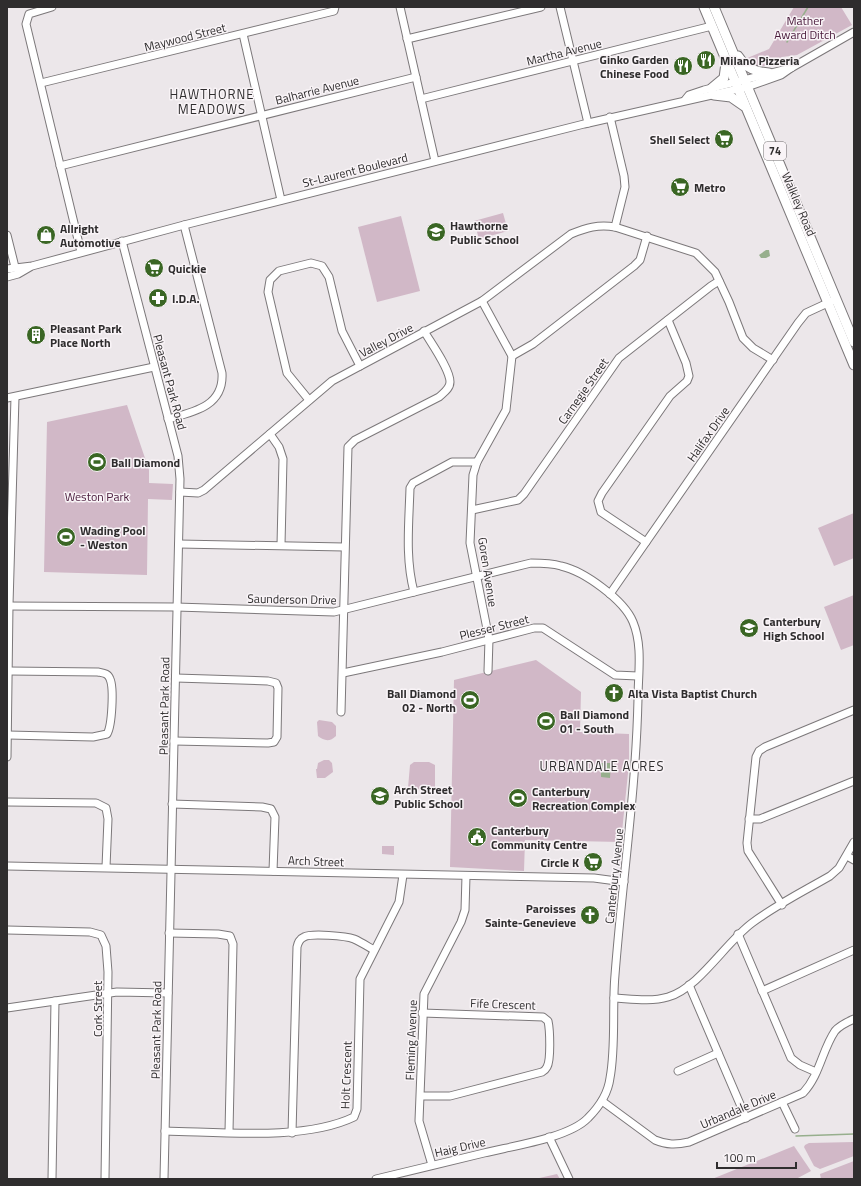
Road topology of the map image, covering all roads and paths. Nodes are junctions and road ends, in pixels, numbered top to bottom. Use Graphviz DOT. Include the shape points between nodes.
graph roads {
  1 [pos="52,7"];
  2 [pos="400,7"];
  3 [pos="540,7"];
  4 [pos="560,7"];
  5 [pos="704,7"];
  6 [pos="714,7"];
  7 [pos="335,9"];
  8 [pos="712,26"];
  9 [pos="854,32"];
  10 [pos="243,34"];
  11 [pos="407,39"];
  12 [pos="730,46"];
  13 [pos="726,60"];
  14 [pos="573,61"];
  15 [pos="791,68"];
  16 [pos="769,73"];
  17 [pos="416,77"];
  18 [pos="42,83"];
  19 [pos="741,84"];
  20 [pos="713,91"];
  21 [pos="421,99"];
  22 [pos="747,109"];
  23 [pos="261,115"];
  24 [pos="610,117"];
  25 [pos="588,123"];
  26 [pos="435,161"];
  27 [pos="60,166"];
  28 [pos="784,173"];
  29 [pos="775,178"];
  30 [pos="281,200"];
  31 [pos="184,225"];
  32 [pos="615,227"];
  33 [pos="7,235"];
  34 [pos="647,236"];
  35 [pos="122,241"];
  36 [pos="81,252"];
  37 [pos="32,266"];
  38 [pos="15,268"];
  39 [pos="7,270"];
  40 [pos="7,277"];
  41 [pos="719,282"];
  42 [pos="482,301"];
  43 [pos="831,301"];
  44 [pos="668,320"];
  45 [pos="424,332"];
  46 [pos="854,342"];
  47 [pos="512,356"];
  48 [pos="773,360"];
  49 [pos="854,365"];
  50 [pos="360,366"];
  51 [pos="154,367"];
  52 [pos="16,396"];
  53 [pos="7,398"];
  54 [pos="309,400"];
  55 [pos="168,419"];
  56 [pos="270,434"];
  57 [pos="477,462"];
  58 [pos="180,492"];
  59 [pos="472,510"];
  60 [pos="646,542"];
  61 [pos="179,544"];
  62 [pos="281,545"];
  63 [pos="344,547"];
  64 [pos="477,576"];
  65 [pos="414,592"];
  66 [pos="610,594"];
  67 [pos="8,606"];
  68 [pos="176,607"];
  69 [pos="343,611"];
  70 [pos="489,639"];
  71 [pos="9,671"];
  72 [pos="488,671"];
  73 [pos="342,673"];
  74 [pos="638,676"];
  75 [pos="176,678"];
  76 [pos="854,710"];
  77 [pos="341,712"];
  78 [pos="8,735"];
  79 [pos="174,741"];
  80 [pos="7,757"];
  81 [pos="854,781"];
  82 [pos="7,802"];
  83 [pos="172,804"];
  84 [pos="749,819"];
  85 [pos="854,842"];
  86 [pos="847,856"];
  87 [pos="854,860"];
  88 [pos="7,866"];
  89 [pos="106,867"];
  90 [pos="171,868"];
  91 [pos="273,871"];
  92 [pos="403,875"];
  93 [pos="466,876"];
  94 [pos="624,882"];
  95 [pos="782,905"];
  96 [pos="7,930"];
  97 [pos="169,933"];
  98 [pos="738,934"];
  99 [pos="374,950"];
  100 [pos="854,950"];
  101 [pos="689,985"];
  102 [pos="762,991"];
  103 [pos="108,993"];
  104 [pos="168,993"];
  105 [pos="614,998"];
  106 [pos="55,1001"];
  107 [pos="7,1008"];
  108 [pos="422,1013"];
  109 [pos="854,1019"];
  110 [pos="718,1053"];
  111 [pos="678,1071"];
  112 [pos="816,1072"];
  113 [pos="421,1096"];
  114 [pos="602,1101"];
  115 [pos="782,1102"];
  116 [pos="746,1118"];
  117 [pos="795,1129"];
  118 [pos="165,1131"];
  119 [pos="230,1132"];
  120 [pos="292,1133"];
  121 [pos="550,1137"];
  122 [pos="432,1166"];
  123 [pos="52,1179"];
  124 [pos="106,1179"];
  125 [pos="164,1179"];
  126 [pos="376,1179"];
  127 [pos="569,1179"];
  1 -- 18 [label="street" via="29,14 26,18"];
  2 -- 11 [label="street"];
  3 -- 11 [label="street"];
  4 -- 14 [label="street"];
  5 -- 8 [label="main road, Walkley Road / 74"];
  6 -- 12 [label="main road, Walkley Road / 74"];
  7 -- 10 [label="street, Maywood Street"];
  8 -- 13 [label="main road, Walkley Road / 74"];
  8 -- 14 [label="street, Martha Avenue"];
  9 -- 15 [label="street, St-Laurent Boulevard"];
  10 -- 18 [label="street, Maywood Street"];
  10 -- 23 [label="street"];
  11 -- 17 [label="street"];
  12 -- 16 [label="main road" via="747,67"];
  12 -- 19 [label="main road, Walkley Road / 74"];
  13 -- 19 [label="main road, Walkley Road / 74"];
  13 -- 20 [label="main road" via="724,78"];
  14 -- 21 [label="street, Martha Avenue"];
  14 -- 25 [label="street"];
  15 -- 16 [label="street, St-Laurent Boulevard"];
  15 -- 19 [label="street, St-Laurent Boulevard" via="781,75"];
  16 -- 19 [label="street, St-Laurent Boulevard"];
  17 -- 21 [label="street"];
  17 -- 23 [label="street, Balharrie Avenue"];
  18 -- 27 [label="street"];
  19 -- 20 [label="street, St-Laurent Boulevard"];
  19 -- 22 [label="main road, Walkley Road / 74"];
  19 -- 28 [label="main road, Walkley Road / 74"];
  20 -- 22 [label="main road" via="737,100"];
  20 -- 24 [label="street, St-Laurent Boulevard" via="696,92 685,100"];
  21 -- 26 [label="street"];
  22 -- 29 [label="main road, Walkley Road / 74"];
  23 -- 27 [label="street, Balharrie Avenue"];
  23 -- 30 [label="street"];
  24 -- 25 [label="street, St-Laurent Boulevard"];
  24 -- 32 [label="street" via="625,187"];
  25 -- 26 [label="street, St-Laurent Boulevard"];
  26 -- 30 [label="street, St-Laurent Boulevard"];
  27 -- 36 [label="street"];
  28 -- 29 [label="main road"];
  28 -- 43 [label="main road, Walkley Road / 74"];
  29 -- 43 [label="main road, Walkley Road / 74"];
  30 -- 31 [label="street, St-Laurent Boulevard"];
  31 -- 35 [label="street, St-Laurent Boulevard"];
  31 -- 55 [label="street" via="223,385 217,396 202,409"];
  32 -- 34 [label="street, Valley Drive"];
  32 -- 42 [label="street, Valley Drive" via="598,226 571,234"];
  33 -- 38 [label="street"];
  34 -- 41 [label="street, Valley Drive" via="696,254 715,272"];
  34 -- 47 [label="street" via="640,260 634,266 534,344"];
  35 -- 36 [label="street, St-Laurent Boulevard"];
  35 -- 51 [label="street, Pleasant Park Road"];
  36 -- 37 [label="street, St-Laurent Boulevard"];
  37 -- 38 [label="street, St-Laurent Boulevard"];
  37 -- 40 [label="street, St-Laurent Boulevard"];
  38 -- 39 [label="street, St-Laurent Boulevard"];
  41 -- 44 [label="street, Carnegie Street"];
  41 -- 48 [label="street, Valley Drive" via="744,338 753,348"];
  42 -- 45 [label="street, Valley Drive"];
  42 -- 47 [label="street"];
  43 -- 46 [label="main road, Walkley Road / 74"];
  43 -- 48 [label="street, Halifax Drive" via="806,313"];
  43 -- 49 [label="main road, Walkley Road / 74"];
  44 -- 59 [label="street, Carnegie Street" via="619,358 518,500"];
  44 -- 60 [label="street" via="689,376 670,396 598,501 601,512"];
  45 -- 50 [label="street, Valley Drive"];
  45 -- 63 [label="street" via="448,374 448,389 439,397 355,440 348,447"];
  47 -- 57 [label="street, Goren Avenue" via="506,410"];
  48 -- 60 [label="street, Halifax Drive"];
  50 -- 54 [label="street, Valley Drive" via="332,381"];
  50 -- 54 [label="street" via="342,331 329,277 322,266 311,263 279,271 270,280 268,292 287,373"];
  51 -- 52 [label="street"];
  51 -- 55 [label="street, Pleasant Park Road"];
  52 -- 53 [label="street"];
  52 -- 67 [label="street"];
  54 -- 56 [label="street, Valley Drive"];
  55 -- 58 [label="street, Pleasant Park Road" via="178,456"];
  56 -- 58 [label="street, Valley Drive" via="204,490 198,493"];
  56 -- 62 [label="street" via="283,459"];
  57 -- 59 [label="street, Goren Avenue" via="473,475"];
  57 -- 65 [label="street" via="452,462 413,483 410,488 408,558"];
  58 -- 61 [label="street, Pleasant Park Road"];
  59 -- 64 [label="street, Goren Avenue" via="470,542"];
  60 -- 66 [label="street, Halifax Drive"];
  61 -- 62 [label="street"];
  61 -- 68 [label="street, Pleasant Park Road"];
  62 -- 63 [label="street"];
  63 -- 69 [label="street"];
  64 -- 65 [label="street, Saunderson Drive"];
  64 -- 66 [label="street, Saunderson Drive" via="531,563 546,563 563,566"];
  64 -- 70 [label="street, Goren Avenue"];
  65 -- 69 [label="street, Saunderson Drive"];
  66 -- 74 [label="street, Canterbury Avenue" via="626,609 633,622 638,640"];
  67 -- 68 [label="street, Saunderson Drive"];
  67 -- 71 [label="street"];
  68 -- 69 [label="street, Saunderson Drive"];
  68 -- 75 [label="street, Pleasant Park Road"];
  69 -- 73 [label="street"];
  70 -- 72 [label="street, Goren Avenue"];
  70 -- 73 [label="street, Plesser Street" via="442,652"];
  70 -- 74 [label="street, Plesser Street" via="543,628 615,675"];
  71 -- 78 [label="street"];
  71 -- 78 [label="street" via="106,673 112,684 111,725 107,734 93,737"];
  73 -- 77 [label="street"];
  74 -- 94 [label="street, Canterbury Avenue" via="634,791"];
  75 -- 79 [label="street, Pleasant Park Road"];
  75 -- 79 [label="street" via="268,680 276,683 277,737 274,742 268,743"];
  76 -- 84 [label="street" via="759,751 756,757"];
  78 -- 80 [label="street"];
  79 -- 83 [label="street, Pleasant Park Road"];
  81 -- 84 [label="street" via="760,819"];
  82 -- 89 [label="street" via="96,803 106,808"];
  83 -- 90 [label="street, Pleasant Park Road"];
  83 -- 91 [label="street" via="262,807 271,810 275,817"];
  84 -- 95 [label="street" via="748,851"];
  85 -- 86 [label="street"];
  86 -- 87 [label="street"];
  86 -- 95 [label="street" via="830,876"];
  88 -- 89 [label="street, Arch Street"];
  89 -- 90 [label="street, Arch Street"];
  90 -- 91 [label="street, Arch Street"];
  90 -- 97 [label="street, Pleasant Park Road"];
  91 -- 92 [label="street, Arch Street"];
  92 -- 93 [label="street, Arch Street"];
  92 -- 99 [label="street, Holt Crescent" via="399,902"];
  93 -- 94 [label="street, Arch Street" via="594,878"];
  93 -- 108 [label="street, Fleming Avenue" via="465,910 424,994"];
  94 -- 105 [label="street, Canterbury Avenue"];
  95 -- 98 [label="street"];
  96 -- 103 [label="street, Cork Street" via="90,932 101,935 106,946"];
  97 -- 104 [label="street, Pleasant Park Road"];
  97 -- 119 [label="street" via="230,936 233,944"];
  98 -- 101 [label="street"];
  98 -- 102 [label="street"];
  99 -- 120 [label="street, Holt Crescent" via="360,979 357,1109 354,1117 344,1122"];
  99 -- 120 [label="street" via="346,937 310,936 299,941"];
  100 -- 102 [label="street"];
  101 -- 105 [label="street" via="669,996 654,999"];
  101 -- 110 [label="street"];
  102 -- 112 [label="street" via="791,1058"];
  103 -- 104 [label="street"];
  103 -- 106 [label="street"];
  103 -- 124 [label="street, Cork Street"];
  104 -- 118 [label="street, Pleasant Park Road"];
  105 -- 114 [label="street, Canterbury Avenue" via="611,1076"];
  106 -- 107 [label="street"];
  106 -- 123 [label="street"];
  108 -- 113 [label="street, Fleming Avenue"];
  108 -- 113 [label="street, Fife Crescent" via="543,1017 549,1026 549,1054 547,1068 542,1072 450,1096"];
  109 -- 112 [label="street, Urbandale Drive" via="836,1030"];
  110 -- 111 [label="street"];
  110 -- 116 [label="street"];
  112 -- 115 [label="street, Urbandale Drive" via="812,1084 803,1093"];
  113 -- 122 [label="street, Fleming Avenue" via="419,1122"];
  114 -- 116 [label="street, Urbandale Drive" via="655,1140 665,1144 678,1145 689,1142"];
  114 -- 121 [label="street, Canterbury Avenue" via="578,1127"];
  115 -- 116 [label="street, Urbandale Drive"];
  115 -- 117 [label="street"];
  118 -- 119 [label="street, Holt Crescent"];
  118 -- 125 [label="street, Pleasant Park Road"];
  119 -- 120 [label="street, Holt Crescent"];
  121 -- 122 [label="street, Haig Drive"];
  121 -- 127 [label="street"];
  122 -- 126 [label="street, Haig Drive"];
}
